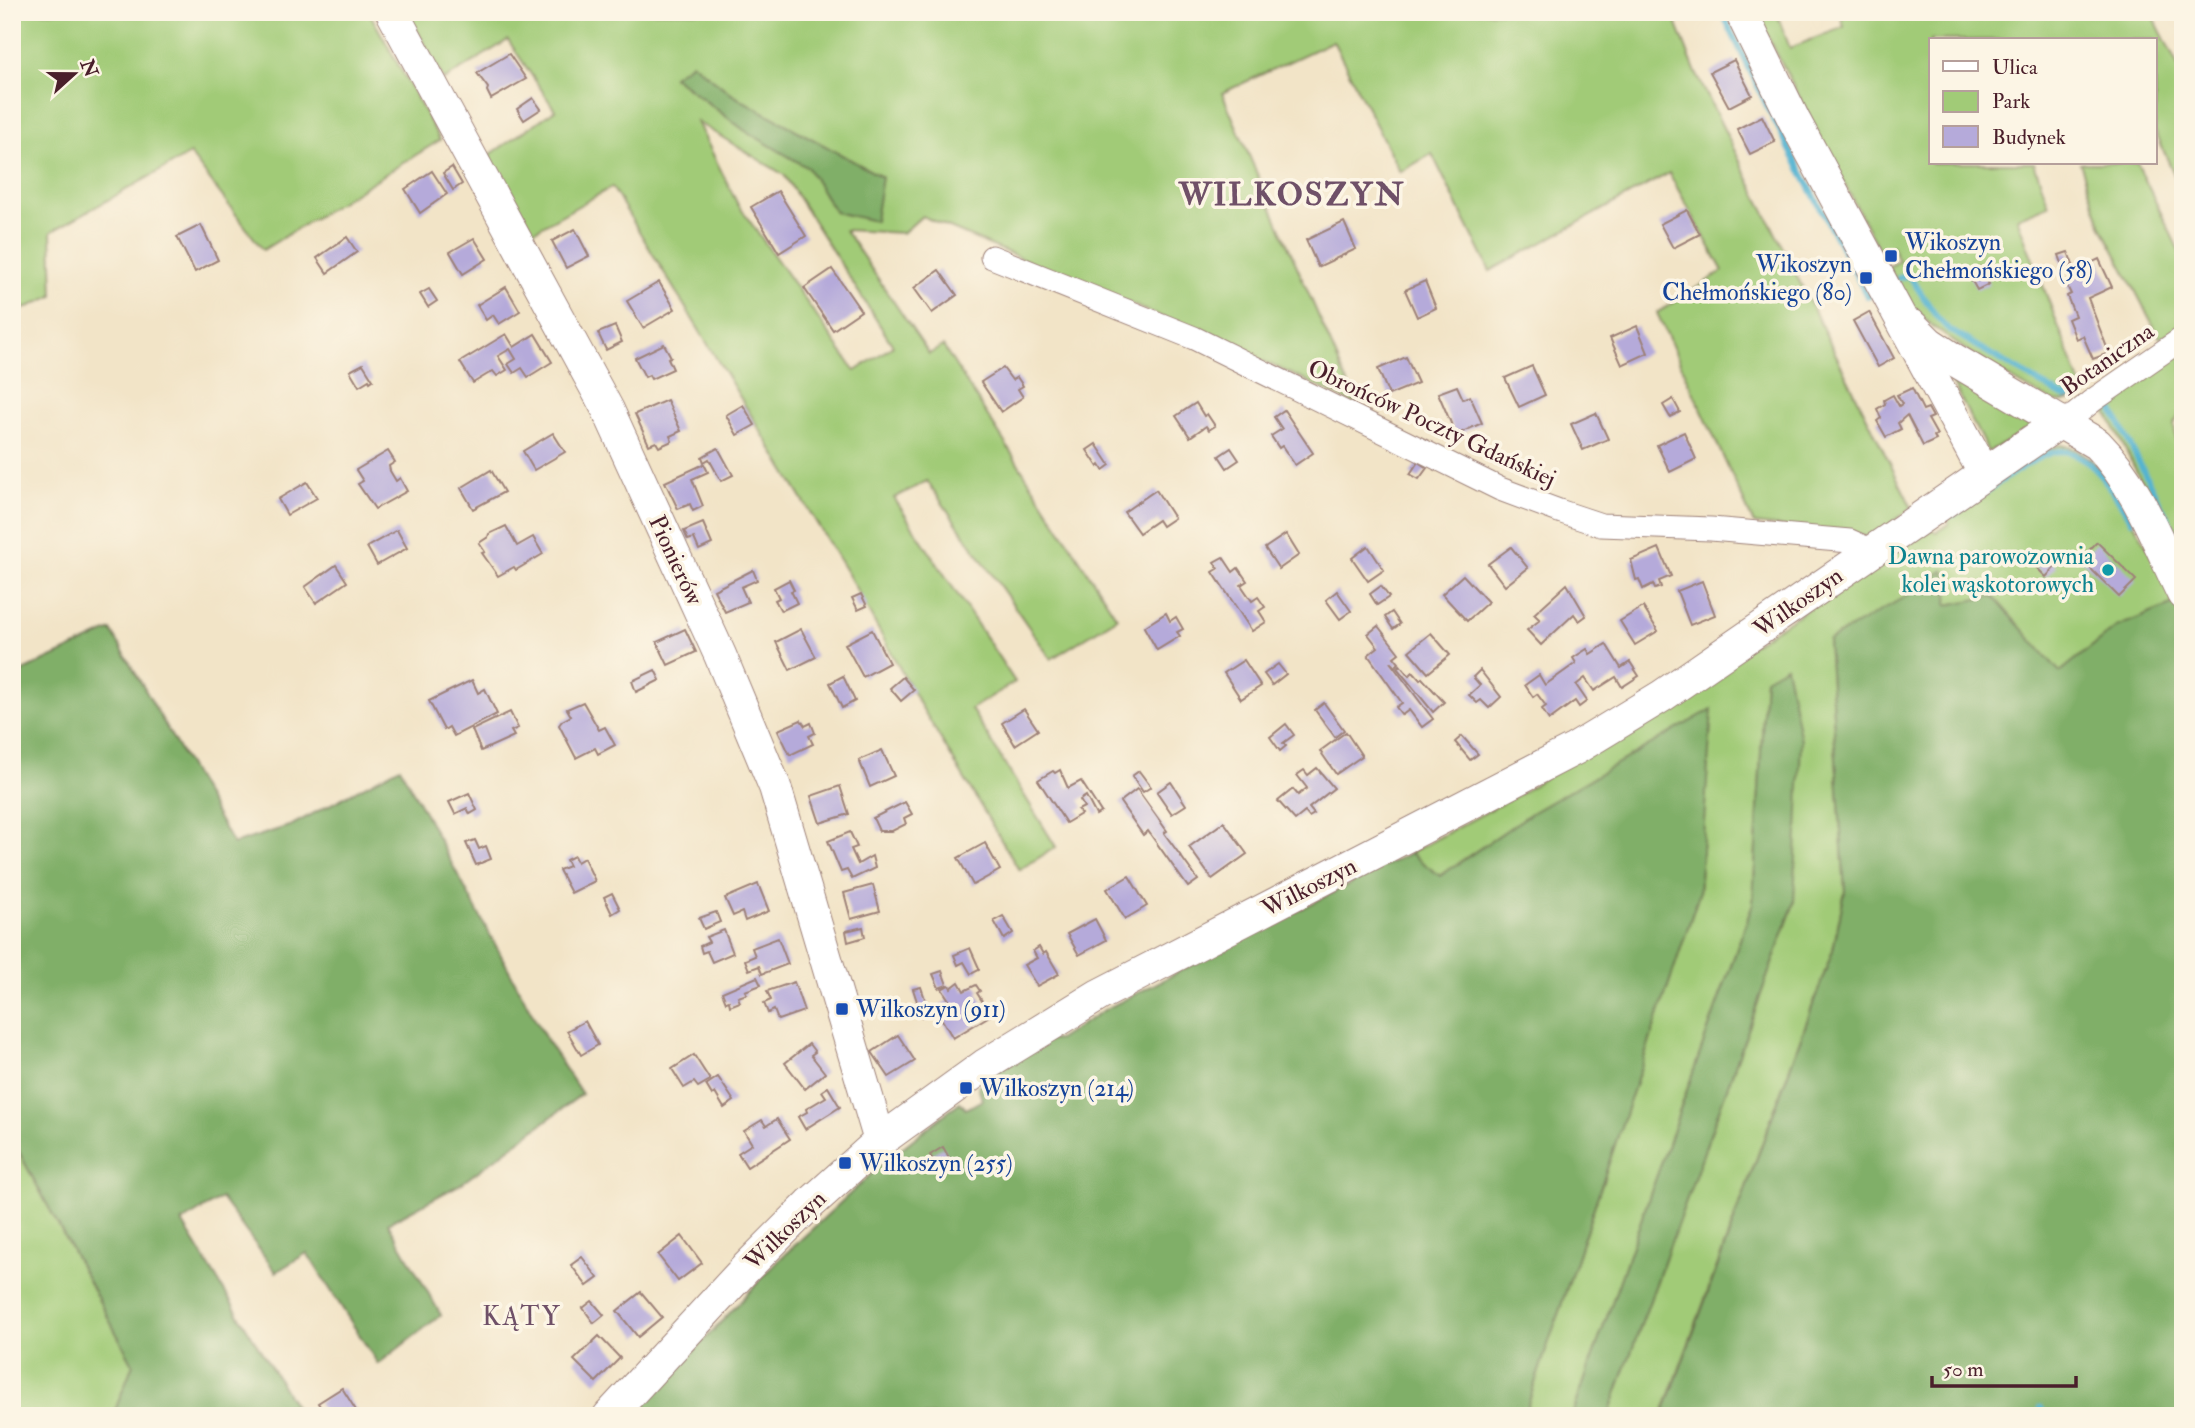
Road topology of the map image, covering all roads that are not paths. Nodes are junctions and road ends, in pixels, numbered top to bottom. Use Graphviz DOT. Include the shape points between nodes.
graph roads {
  1 [pos="392,12"];
  2 [pos="1741,12"];
  3 [pos="992,257"];
  4 [pos="1892,301"];
  5 [pos="2183,338"];
  6 [pos="2060,422"];
  7 [pos="1984,473"];
  8 [pos="1867,554"];
  9 [pos="2183,594"];
  10 [pos="880,1141"];
  11 [pos="609,1416"];
  1 -- 10 [label="street, Pionierów" via="608,410 720,655 775,788"];
  2 -- 4 [label="street"];
  3 -- 8 [label="street, Obrońców Poczty Gdańskiej" via="1194,338 1500,489 1559,511 1601,525 1850,541"];
  4 -- 6 [label="street" via="1929,342"];
  4 -- 7 [label="street"];
  5 -- 6 [label="street, Botaniczna"];
  6 -- 7 [label="street, Wilkoszyn"];
  6 -- 9 [label="street" via="2097,444 2114,461"];
  7 -- 8 [label="street, Wilkoszyn"];
  8 -- 10 [label="street, Wilkoszyn" via="1662,696 1574,749 1098,995 985,1065"];
  10 -- 11 [label="street, Wilkoszyn" via="778,1235"];
}
